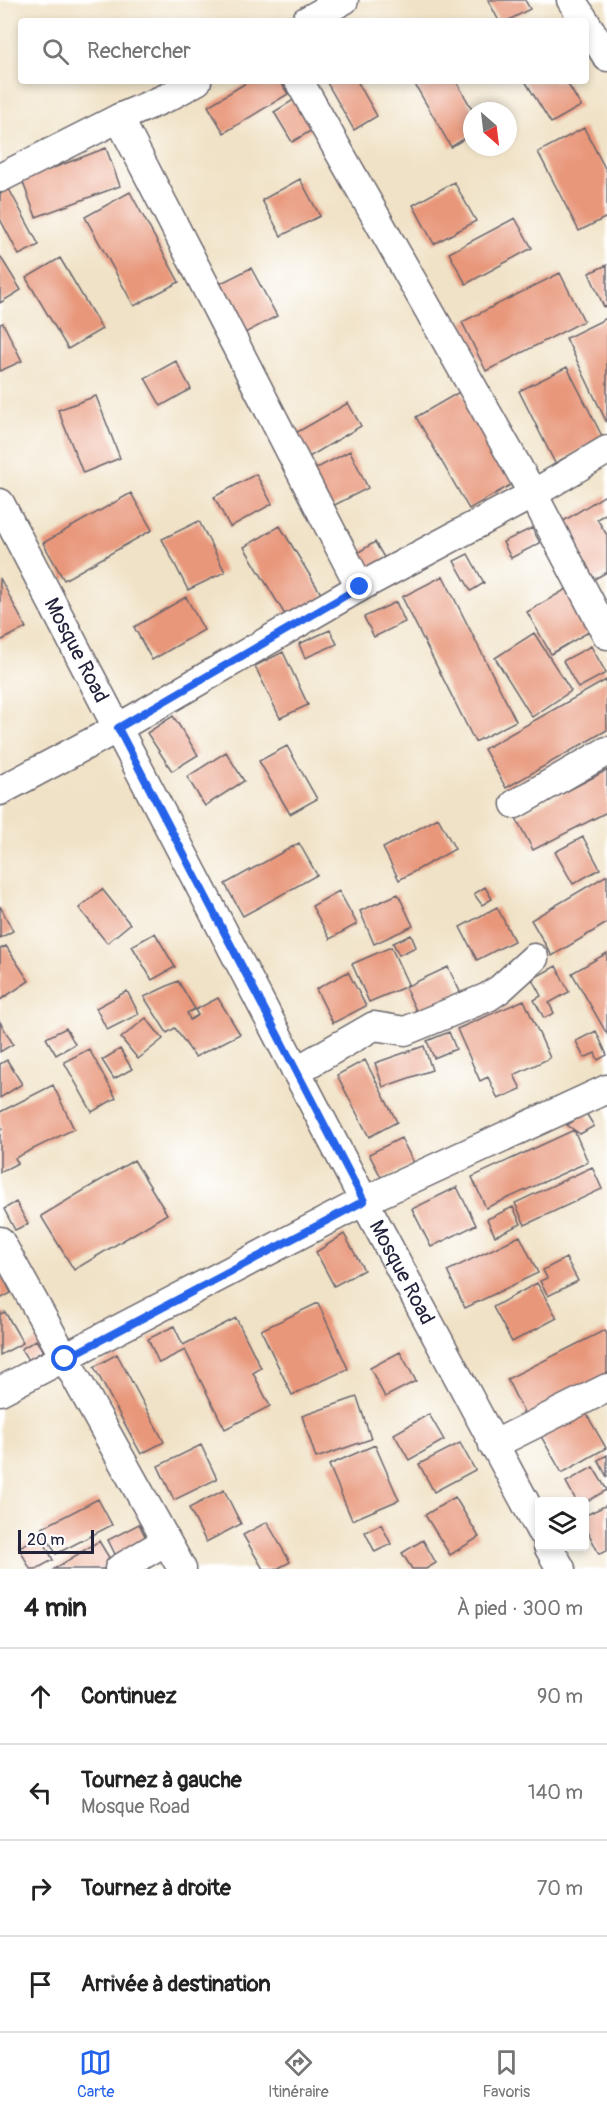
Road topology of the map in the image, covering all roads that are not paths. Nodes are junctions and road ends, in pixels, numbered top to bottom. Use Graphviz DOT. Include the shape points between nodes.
graph roads {
  1 [pos="344,0"];
  2 [pos="571,0"];
  3 [pos="308,12"];
  4 [pos="582,18"];
  5 [pos="589,28"];
  6 [pos="607,57"];
  7 [pos="192,84"];
  8 [pos="301,84"];
  9 [pos="119,118"];
  10 [pos="0,178"];
  11 [pos="607,450"];
  12 [pos="533,494"];
  13 [pos="0,503"];
  14 [pos="360,587"];
  15 [pos="607,635"];
  16 [pos="118,728"];
  17 [pos="607,751"];
  18 [pos="0,791"];
  19 [pos="515,804"];
  20 [pos="534,958"];
  21 [pos="296,1071"];
  22 [pos="607,1089"];
  23 [pos="364,1201"];
  24 [pos="0,1241"];
  25 [pos="65,1359"];
  26 [pos="607,1388"];
  27 [pos="0,1391"];
  28 [pos="494,1445"];
  29 [pos="535,1521"];
  30 [pos="166,1541"];
  31 [pos="551,1551"];
  32 [pos="119,1569"];
  33 [pos="182,1569"];
  34 [pos="561,1569"];
  1 -- 3 [label="street"];
  2 -- 4 [label="street"];
  5 -- 6 [label="street"];
  7 -- 9 [label="street"];
  8 -- 12 [label="street"];
  9 -- 10 [label="street"];
  9 -- 14 [label="street"];
  11 -- 12 [label="street"];
  12 -- 14 [label="street"];
  12 -- 15 [label="street"];
  13 -- 16 [label="street, Mosque Road"];
  14 -- 16 [label="street"];
  16 -- 18 [label="street"];
  16 -- 21 [label="street, Mosque Road"];
  17 -- 19 [label="street"];
  20 -- 21 [label="street" via="488,997 405,1030 374,1026"];
  21 -- 23 [label="street, Mosque Road"];
  22 -- 23 [label="street"];
  23 -- 25 [label="street"];
  23 -- 28 [label="street, Mosque Road"];
  24 -- 25 [label="street"];
  25 -- 27 [label="street"];
  25 -- 30 [label="street"];
  26 -- 28 [label="street"];
  28 -- 29 [label="street, Mosque Road"];
  30 -- 32 [label="street"];
  30 -- 33 [label="street"];
  31 -- 34 [label="street"];
}
